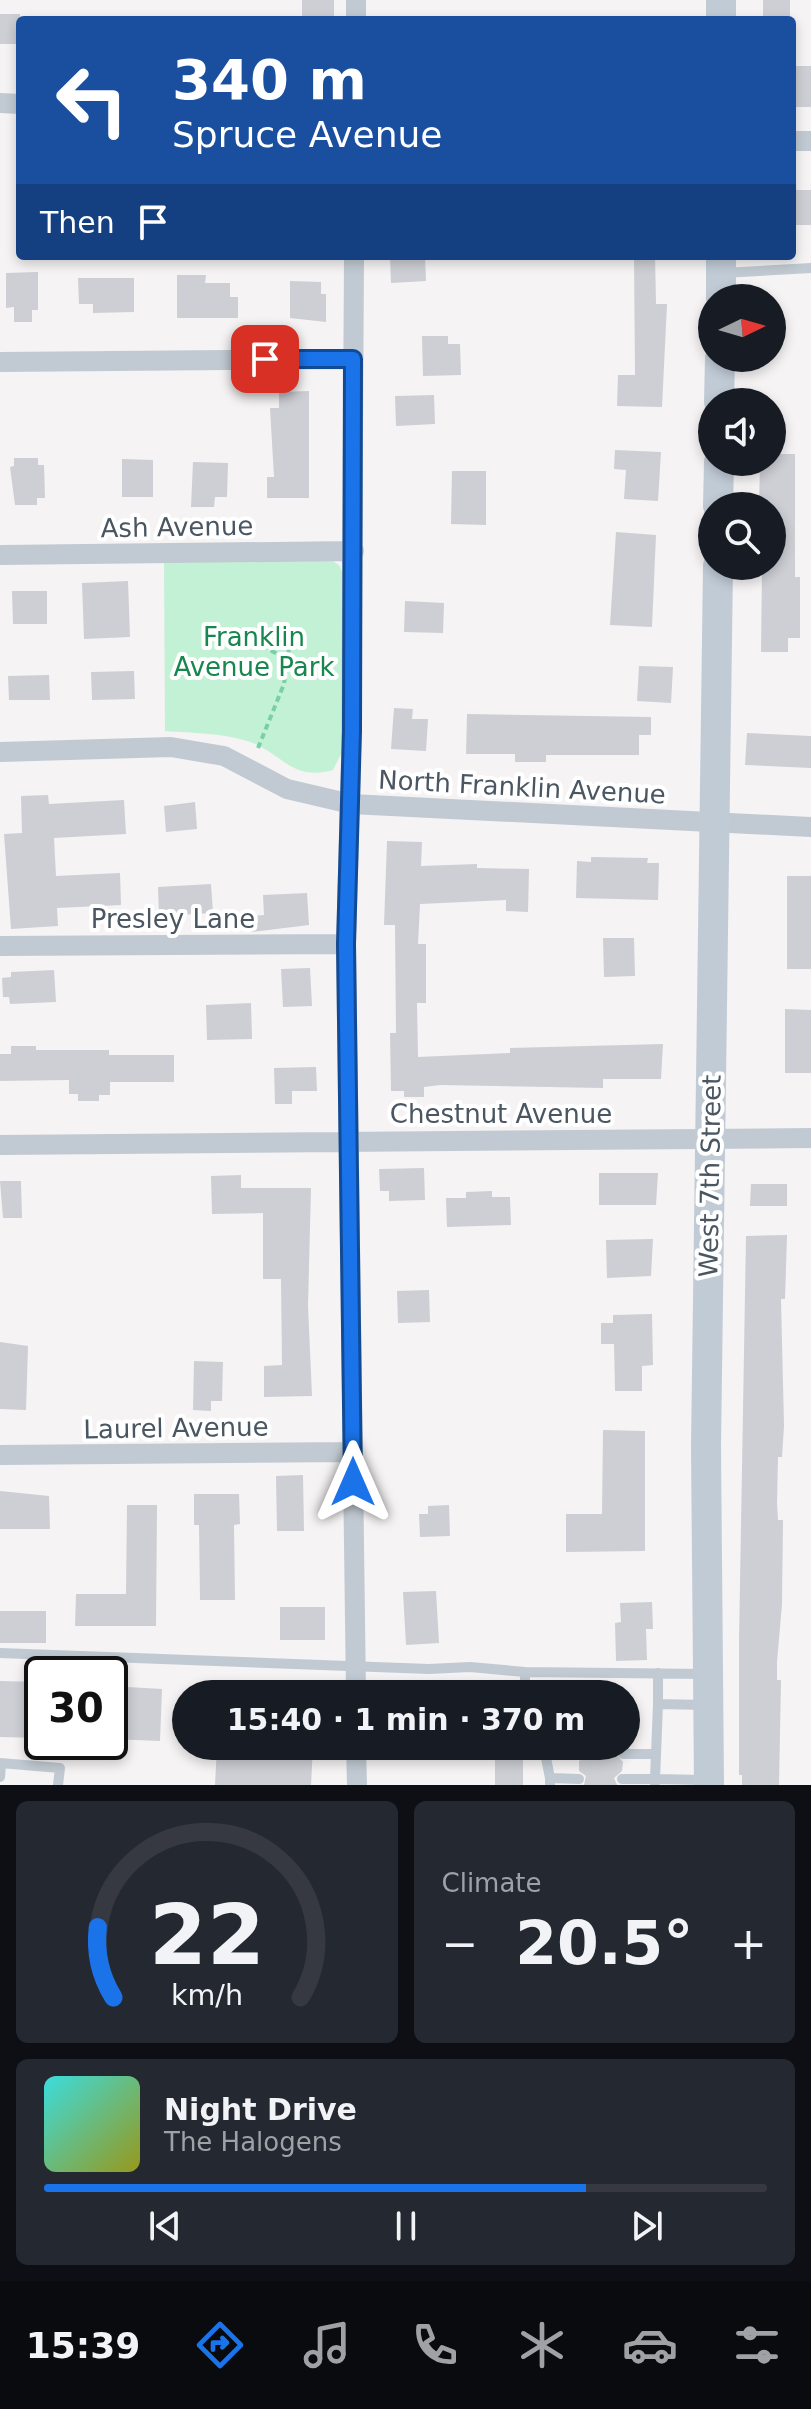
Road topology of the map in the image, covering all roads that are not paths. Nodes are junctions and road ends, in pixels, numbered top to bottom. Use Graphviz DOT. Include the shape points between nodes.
graph roads {
  1 [pos="354,260"];
  2 [pos="811,268"];
  3 [pos="721,276"];
  4 [pos="353,359"];
  5 [pos="0,362"];
  6 [pos="354,551"];
  7 [pos="0,555"];
  8 [pos="718,580"];
  9 [pos="0,752"];
  10 [pos="351,804"];
  11 [pos="715,824"];
  12 [pos="811,827"];
  13 [pos="346,944"];
  14 [pos="0,946"];
  15 [pos="811,1138"];
  16 [pos="711,1139"];
  17 [pos="351,1141"];
  18 [pos="0,1145"];
  19 [pos="353,1452"];
  20 [pos="0,1455"];
  21 [pos="0,1653"];
  22 [pos="355,1664"];
  23 [pos="525,1672"];
  24 [pos="658,1673"];
  25 [pos="708,1674"];
  26 [pos="356,1680"];
  27 [pos="525,1680"];
  28 [pos="658,1704"];
  29 [pos="708,1705"];
  30 [pos="640,1754"];
  31 [pos="656,1754"];
  32 [pos="356,1760"];
  33 [pos="546,1760"];
  34 [pos="1,1764"];
  35 [pos="0,1777"];
  36 [pos="579,1779"];
  37 [pos="622,1779"];
  38 [pos="550,1782"];
  39 [pos="655,1782"];
  40 [pos="709,1783"];
  41 [pos="58,1785"];
  42 [pos="357,1785"];
  1 -- 4 [label="street"];
  2 -- 3 [label="lane"];
  4 -- 5 [label="street"];
  4 -- 6 [label="street"];
  6 -- 7 [label="street, Ash Avenue"];
  6 -- 10 [label="street"];
  8 -- 11 [label="street, West 7th Street"];
  9 -- 10 [label="street, North Franklin Avenue" via="171,747 224,756 287,789"];
  10 -- 11 [label="street, North Franklin Avenue"];
  10 -- 13 [label="street"];
  11 -- 12 [label="street, North Franklin Avenue"];
  11 -- 16 [label="street, West 7th Street"];
  13 -- 14 [label="street, Presley Lane"];
  13 -- 17 [label="street"];
  15 -- 16 [label="street, Chestnut Avenue"];
  16 -- 17 [label="street, Chestnut Avenue"];
  16 -- 25 [label="street, West 7th Street"];
  17 -- 18 [label="street, Chestnut Avenue"];
  17 -- 19 [label="street"];
  19 -- 20 [label="street, Laurel Avenue"];
  19 -- 22 [label="street"];
  21 -- 22 [label="lane"];
  22 -- 23 [label="lane"];
  22 -- 26 [label="street"];
  23 -- 24 [label="lane"];
  23 -- 27 [label="lane"];
  24 -- 25 [label="lane"];
  24 -- 28 [label="lane"];
  25 -- 29 [label="street, West 7th Street"];
  28 -- 29 [label="lane"];
  28 -- 31 [label="lane"];
  29 -- 40 [label="street, West 7th Street"];
  30 -- 31 [label="lane"];
  31 -- 39 [label="lane"];
  32 -- 42 [label="street"];
  33 -- 38 [label="lane"];
  34 -- 35 [label="lane"];
  34 -- 41 [label="lane" via="60,1768"];
  36 -- 38 [label="lane"];
  37 -- 39 [label="lane"];
  39 -- 40 [label="lane"];
}
